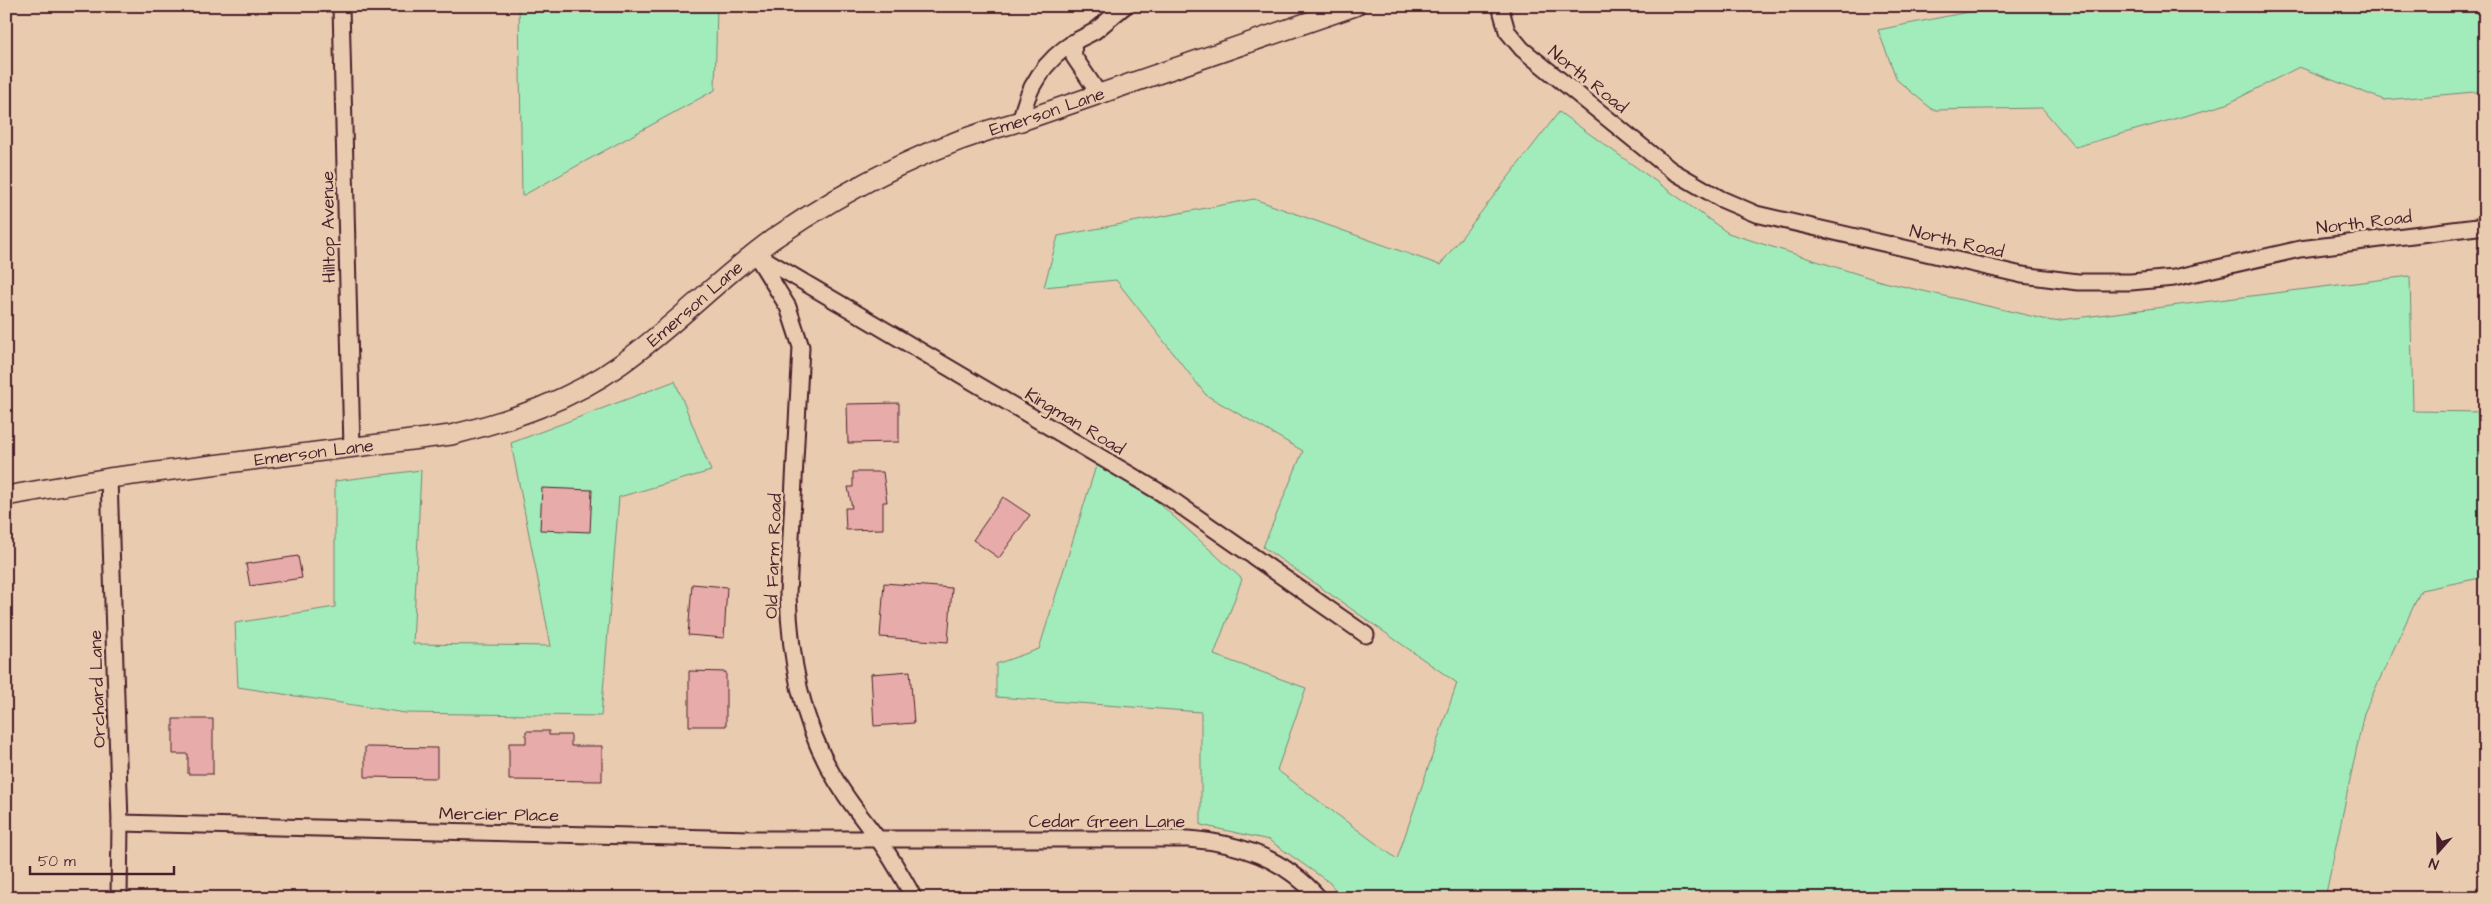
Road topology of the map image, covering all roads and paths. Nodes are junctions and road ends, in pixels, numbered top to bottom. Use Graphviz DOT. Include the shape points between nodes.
graph roads {
  1 [pos="341,6"];
  2 [pos="1125,6"];
  3 [pos="1355,6"];
  4 [pos="1500,6"];
  5 [pos="1073,42"];
  6 [pos="1099,94"];
  7 [pos="1022,121"];
  8 [pos="2485,226"];
  9 [pos="756,254"];
  10 [pos="352,448"];
  11 [pos="109,478"];
  12 [pos="6,496"];
  13 [pos="1366,635"];
  14 [pos="120,823"];
  15 [pos="878,839"];
  16 [pos="119,898"];
  17 [pos="914,898"];
  18 [pos="1319,898"];
  1 -- 10 [label="street, Hilltop Avenue"];
  2 -- 5 [label="street" via="1093,32"];
  3 -- 6 [label="street, Emerson Lane"];
  4 -- 8 [label="street, North Road" via="1507,31 1522,49 1671,170 1721,199 1756,214 2022,274 2078,282 2174,278 2300,249"];
  5 -- 6 [label="street" via="1074,57"];
  5 -- 7 [label="street" via="1034,80 1024,105"];
  6 -- 7 [label="street, Emerson Lane"];
  7 -- 9 [label="street, Emerson Lane" via="984,130 920,156 844,194 772,240"];
  9 -- 10 [label="street, Emerson Lane" via="620,365 539,409 451,435"];
  9 -- 13 [label="street, Kingman Road" via="1168,497"];
  9 -- 15 [label="street, Old Farm Road" via="788,307 801,348 788,594 794,669 807,715 833,776"];
  10 -- 11 [label="street, Emerson Lane"];
  11 -- 12 [label="street, Emerson Lane"];
  11 -- 14 [label="street, Orchard Lane"];
  14 -- 15 [label="street, Mercier Place" via="751,839"];
  14 -- 16 [label="street, Orchard Lane"];
  15 -- 17 [label="street, Old Farm Road"];
  15 -- 18 [label="street, Cedar Green Lane" via="1188,839 1219,842 1270,859 1300,878"];
}
